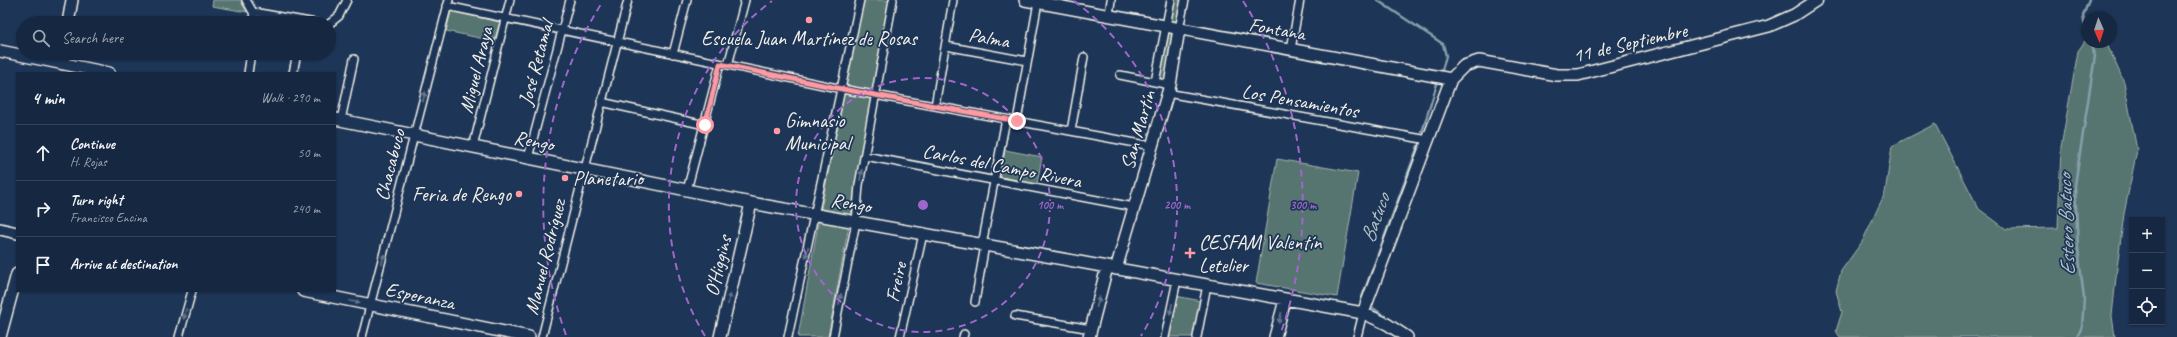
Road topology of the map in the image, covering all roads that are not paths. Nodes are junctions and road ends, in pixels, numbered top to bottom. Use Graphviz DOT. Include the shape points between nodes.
graph roads {
  1 [pos="72,0"];
  2 [pos="246,0"];
  3 [pos="347,0"];
  4 [pos="510,0"];
  5 [pos="570,0"];
  6 [pos="628,0"];
  7 [pos="687,0"];
  8 [pos="745,0"];
  9 [pos="860,0"];
  10 [pos="894,0"];
  11 [pos="954,0"];
  12 [pos="1026,0"];
  13 [pos="1111,0"];
  14 [pos="1172,0"];
  15 [pos="1185,0"];
  16 [pos="1300,0"];
  17 [pos="1817,0"];
  18 [pos="1038,2"];
  19 [pos="1052,2"];
  20 [pos="448,3"];
  21 [pos="253,12"];
  22 [pos="1109,15"];
  23 [pos="69,16"];
  24 [pos="254,16"];
  25 [pos="276,16"];
  26 [pos="336,18"];
  27 [pos="505,18"];
  28 [pos="1166,26"];
  29 [pos="1179,29"];
  30 [pos="562,30"];
  31 [pos="617,42"];
  32 [pos="946,46"];
  33 [pos="1291,49"];
  34 [pos="0,51"];
  35 [pos="16,54"];
  36 [pos="673,54"];
  37 [pos="1084,57"];
  38 [pos="354,59"];
  39 [pos="46,60"];
  40 [pos="250,60"];
  41 [pos="296,60"];
  42 [pos="1027,61"];
  43 [pos="67,64"];
  44 [pos="720,64"];
  45 [pos="728,65"];
  46 [pos="103,72"];
  47 [pos="248,72"];
  48 [pos="293,72"];
  49 [pos="1120,75"];
  50 [pos="1450,79"];
  51 [pos="1155,82"];
  52 [pos="842,89"];
  53 [pos="1168,89"];
  54 [pos="877,95"];
  55 [pos="601,102"];
  56 [pos="935,106"];
  57 [pos="338,119"];
  58 [pos="1006,119"];
  59 [pos="1017,121"];
  60 [pos="705,125"];
  61 [pos="1071,131"];
  62 [pos="415,135"];
  63 [pos="1428,140"];
  64 [pos="1152,146"];
  65 [pos="473,147"];
  66 [pos="865,156"];
  67 [pos="528,158"];
  68 [pos="584,169"];
  69 [pos="994,180"];
  70 [pos="687,190"];
  71 [pos="751,203"];
  72 [pos="1134,207"];
  73 [pos="816,214"];
  74 [pos="856,222"];
  75 [pos="0,229"];
  76 [pos="16,233"];
  77 [pos="923,234"];
  78 [pos="983,245"];
  79 [pos="1112,268"];
  80 [pos="16,278"];
  81 [pos="1177,280"];
  82 [pos="1207,286"];
  83 [pos="192,292"];
  84 [pos="308,292"];
  85 [pos="1285,300"];
  86 [pos="975,302"];
  87 [pos="371,305"];
  88 [pos="1363,313"];
  89 [pos="1015,316"];
  90 [pos="1090,333"];
  91 [pos="1405,336"];
  92 [pos="0,337"];
  93 [pos="179,337"];
  94 [pos="362,337"];
  95 [pos="529,337"];
  96 [pos="542,337"];
  97 [pos="720,337"];
  98 [pos="788,337"];
  99 [pos="833,337"];
  100 [pos="900,337"];
  101 [pos="1165,337"];
  102 [pos="1197,337"];
  103 [pos="1276,337"];
  104 [pos="1357,337"];
  1 -- 23 [label="main road"];
  2 -- 21 [label="street"];
  3 -- 26 [label="street"];
  4 -- 27 [label="street, Miguel Araya"];
  5 -- 30 [label="street, José Retamal"];
  6 -- 31 [label="street, Manuel Rodríguez"];
  7 -- 36 [label="street"];
  8 -- 45 [label="street"];
  9 -- 52 [label="street"];
  10 -- 54 [label="street"];
  11 -- 32 [label="street"];
  12 -- 18 [label="main road, Fontana"];
  13 -- 22 [label="street"];
  14 -- 28 [label="street, San Martín"];
  15 -- 29 [label="street, San Martín"];
  16 -- 33 [label="street"];
  17 -- 50 [label="main road, 11 de Septiembre" via="1794,16 1769,26 1589,73 1557,75 1479,61 1464,66"];
  18 -- 19 [label="main road, Fontana"];
  18 -- 42 [label="street"];
  19 -- 22 [label="main road, Fontana"];
  20 -- 27 [label="street"];
  62 -- 20 [label="street, Chacabuco, one-way"];
  21 -- 24 [label="street"];
  21 -- 25 [label="street"];
  22 -- 28 [label="main road, Fontana"];
  27 -- 30 [label="street"];
  27 -- 65 [label="street, Miguel Araya"];
  28 -- 29 [label="main road, Fontana"];
  28 -- 51 [label="street, San Martín"];
  29 -- 33 [label="main road, Fontana"];
  29 -- 53 [label="main road, San Martín"];
  30 -- 31 [label="street"];
  30 -- 67 [label="street, José Retamal"];
  31 -- 36 [label="street"];
  31 -- 55 [label="street, Manuel Rodríguez"];
  32 -- 42 [label="street, Palma"];
  32 -- 56 [label="street"];
  33 -- 50 [label="main road, Fontana"];
  34 -- 35 [label="main road"];
  36 -- 44 [label="street"];
  37 -- 61 [label="street"];
  38 -- 57 [label="street"];
  39 -- 43 [label="main road"];
  40 -- 47 [label="street"];
  41 -- 48 [label="street"];
  42 -- 59 [label="street"];
  43 -- 46 [label="main road"];
  44 -- 45 [label="street"];
  44 -- 60 [label="street"];
  45 -- 52 [label="street"];
  49 -- 51 [label="street, Los Pensamientos"];
  50 -- 63 [label="main road"];
  51 -- 53 [label="street, Los Pensamientos"];
  52 -- 54 [label="street"];
  52 -- 73 [label="street"];
  53 -- 63 [label="street, Los Pensamientos"];
  53 -- 64 [label="main road, San Martín"];
  54 -- 56 [label="street"];
  54 -- 66 [label="street"];
  55 -- 60 [label="street"];
  55 -- 68 [label="street, Manuel Rodríguez"];
  56 -- 58 [label="street"];
  57 -- 62 [label="main road, Rengo"];
  58 -- 59 [label="street"];
  58 -- 69 [label="street"];
  59 -- 61 [label="street"];
  60 -- 70 [label="street"];
  61 -- 64 [label="street"];
  62 -- 65 [label="main road, Rengo"];
  87 -- 62 [label="street, Chacabuco, one-way"];
  63 -- 88 [label="main road"];
  64 -- 72 [label="main road, San Martín"];
  65 -- 67 [label="main road, Rengo"];
  66 -- 69 [label="street, Carlos del Campo Rivera"];
  74 -- 66 [label="street, one-way"];
  67 -- 68 [label="main road, Rengo"];
  68 -- 70 [label="main road, Rengo"];
  68 -- 96 [label="street, Manuel Rodríguez"];
  69 -- 72 [label="street, Carlos del Campo Rivera"];
  69 -- 78 [label="street"];
  70 -- 71 [label="main road, Rengo"];
  71 -- 73 [label="main road, Rengo"];
  97 -- 71 [label="main road, O'Higgins, one-way"];
  72 -- 79 [label="main road, San Martín"];
  73 -- 74 [label="main road, Rengo"];
  73 -- 98 [label="street, one-way"];
  74 -- 77 [label="main road, Rengo"];
  99 -- 74 [label="street, one-way"];
  75 -- 76 [label="main road"];
  77 -- 78 [label="main road, Rengo"];
  77 -- 100 [label="street, Freire"];
  78 -- 79 [label="main road, Rengo"];
  78 -- 86 [label="street"];
  79 -- 81 [label="main road, Rengo"];
  90 -- 79 [label="main road, San Martín, one-way"];
  80 -- 92 [label="main road"];
  81 -- 82 [label="main road, Rengo"];
  81 -- 101 [label="street, one-way"];
  82 -- 85 [label="main road, Rengo"];
  82 -- 102 [label="street"];
  83 -- 93 [label="street, one-way"];
  84 -- 87 [label="main road, Esperanza, one-way"];
  85 -- 88 [label="main road, Rengo"];
  85 -- 103 [label="main road, one-way"];
  87 -- 94 [label="street, Chacabuco"];
  87 -- 95 [label="main road, Esperanza"];
  88 -- 91 [label="main road, Rengo"];
  88 -- 104 [label="street"];
  89 -- 90 [label="street"];
}
